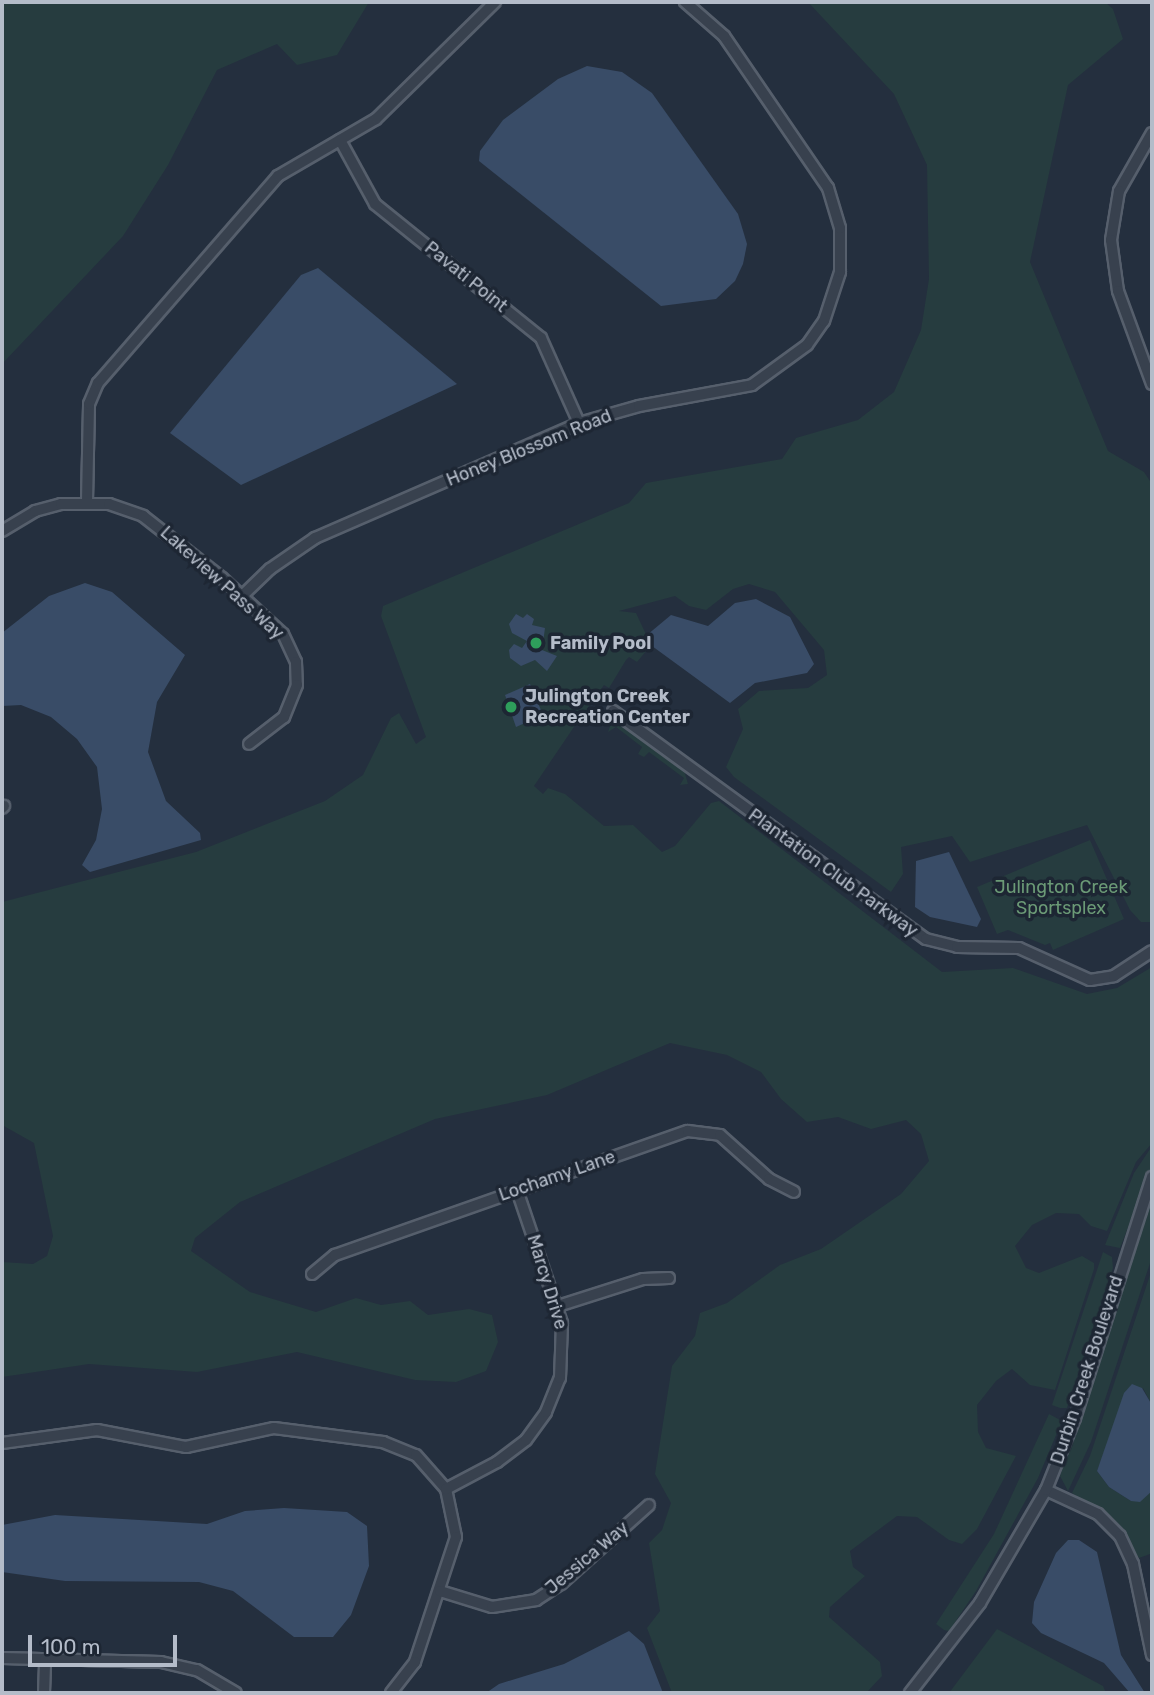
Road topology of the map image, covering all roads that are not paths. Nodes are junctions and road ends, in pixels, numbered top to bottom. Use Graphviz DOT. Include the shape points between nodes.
graph roads {
  1 [pos="495,2"];
  2 [pos="685,2"];
  3 [pos="1152,133"];
  4 [pos="340,140"];
  5 [pos="1151,378"];
  6 [pos="579,424"];
  7 [pos="87,501"];
  8 [pos="2,531"];
  9 [pos="242,596"];
  10 [pos="613,711"];
  11 [pos="249,744"];
  12 [pos="1152,951"];
  13 [pos="1152,1177"];
  14 [pos="517,1190"];
  15 [pos="794,1192"];
  16 [pos="312,1274"];
  17 [pos="669,1278"];
  18 [pos="558,1306"];
  19 [pos="2,1443"];
  20 [pos="446,1489"];
  21 [pos="1046,1490"];
  22 [pos="649,1505"];
  23 [pos="440,1591"];
  24 [pos="1152,1655"];
  25 [pos="2,1658"];
  26 [pos="45,1659"];
  27 [pos="44,1693"];
  28 [pos="236,1693"];
  29 [pos="391,1693"];
  30 [pos="910,1693"];
  1 -- 4 [label="street" via="393,105"];
  2 -- 6 [label="street, Honey Blossom Road" via="724,36 828,188 840,228 840,272 833,299 807,345 752,385 639,406"];
  3 -- 5 [label="street" via="1119,191 1111,240 1118,291"];
  4 -- 6 [label="street, Pavati Point" via="375,204 541,338"];
  4 -- 7 [label="street" via="278,176 98,383 89,404"];
  6 -- 9 [label="street, Honey Blossom Road" via="315,538 270,569"];
  7 -- 8 [label="street, Lakeview Pass Way" via="35,511"];
  7 -- 9 [label="street, Lakeview Pass Way" via="144,516"];
  9 -- 11 [label="street, Lakeview Pass Way" via="291,646 297,685 284,717"];
  10 -- 12 [label="street, Plantation Club Parkway" via="926,939 957,947 1019,948 1090,980 1114,976"];
  13 -- 21 [label="street, Durbin Creek Boulevard" via="1083,1395"];
  14 -- 15 [label="street, Lochamy Lane" via="699,1130 720,1135 769,1180"];
  14 -- 16 [label="street, Lochamy Lane" via="335,1255"];
  14 -- 18 [label="street, Marcy Drive"];
  17 -- 18 [label="street" via="642,1279"];
  18 -- 20 [label="street, Marcy Drive" via="563,1358 546,1412 512,1452"];
  19 -- 20 [label="street" via="106,1430 186,1447 247,1430 274,1428 391,1444 423,1461"];
  20 -- 23 [label="street" via="456,1537"];
  21 -- 24 [label="street" via="1098,1514 1120,1536 1133,1564"];
  21 -- 30 [label="street, Durbin Creek Boulevard" via="979,1603"];
  22 -- 23 [label="street, Jessica Way" via="561,1584 536,1600 492,1607"];
  23 -- 29 [label="street" via="415,1662"];
  25 -- 26 [label="street"];
  26 -- 27 [label="street"];
  26 -- 28 [label="street" via="179,1665"];
}
